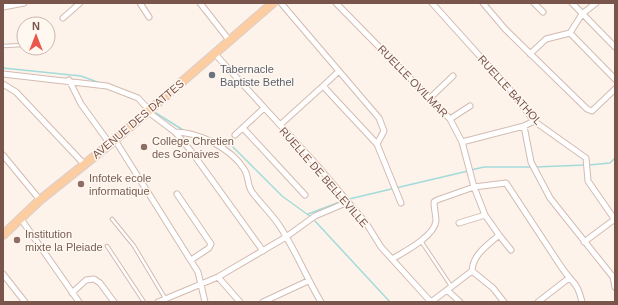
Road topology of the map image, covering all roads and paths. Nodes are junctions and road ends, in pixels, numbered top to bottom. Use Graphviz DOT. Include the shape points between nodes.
graph roads {
  1 [pos="24,3"];
  2 [pos="80,3"];
  3 [pos="140,3"];
  4 [pos="200,3"];
  5 [pos="273,3"];
  6 [pos="281,3"];
  7 [pos="336,3"];
  8 [pos="432,3"];
  9 [pos="483,3"];
  10 [pos="534,3"];
  11 [pos="572,3"];
  12 [pos="596,3"];
  13 [pos="3,7"];
  14 [pos="543,12"];
  15 [pos="582,14"];
  16 [pos="150,17"];
  17 [pos="63,18"];
  18 [pos="570,34"];
  19 [pos="229,40"];
  20 [pos="16,45"];
  21 [pos="3,46"];
  22 [pos="615,47"];
  23 [pos="215,54"];
  24 [pos="530,54"];
  25 [pos="339,71"];
  26 [pos="3,74"];
  27 [pos="453,76"];
  28 [pos="615,79"];
  29 [pos="69,80"];
  30 [pos="3,84"];
  31 [pos="323,86"];
  32 [pos="615,89"];
  33 [pos="430,97"];
  34 [pos="470,106"];
  35 [pos="264,108"];
  36 [pos="148,110"];
  37 [pos="450,119"];
  38 [pos="534,121"];
  39 [pos="280,125"];
  40 [pos="524,126"];
  41 [pos="243,128"];
  42 [pos="174,132"];
  43 [pos="235,136"];
  44 [pos="112,142"];
  45 [pos="462,142"];
  46 [pos="377,144"];
  47 [pos="3,155"];
  48 [pos="84,164"];
  49 [pos="474,187"];
  50 [pos="177,194"];
  51 [pos="305,195"];
  52 [pos="40,200"];
  53 [pos="347,200"];
  54 [pos="401,203"];
  55 [pos="485,215"];
  56 [pos="21,219"];
  57 [pos="112,219"];
  58 [pos="615,219"];
  59 [pos="459,223"];
  60 [pos="5,230"];
  61 [pos="499,235"];
  62 [pos="286,237"];
  63 [pos="421,241"];
  64 [pos="584,242"];
  65 [pos="107,246"];
  66 [pos="512,250"];
  67 [pos="263,251"];
  68 [pos="392,259"];
  69 [pos="191,260"];
  70 [pos="472,271"];
  71 [pos="3,274"];
  72 [pos="218,278"];
  73 [pos="570,278"];
  74 [pos="308,281"];
  75 [pos="202,284"];
  76 [pos="615,287"];
  77 [pos="449,288"];
  78 [pos="72,293"];
  79 [pos="165,298"];
  80 [pos="25,302"];
  81 [pos="79,302"];
  82 [pos="114,302"];
  83 [pos="144,302"];
  84 [pos="158,302"];
  85 [pos="205,302"];
  86 [pos="240,302"];
  87 [pos="263,302"];
  88 [pos="321,302"];
  89 [pos="431,302"];
  90 [pos="460,302"];
  91 [pos="504,302"];
  92 [pos="538,302"];
  93 [pos="582,302"];
  1 -- 13 [label="street"];
  2 -- 17 [label="street"];
  3 -- 16 [label="street"];
  4 -- 19 [label="street"];
  5 -- 19 [label="main road, AVENUE DES DATTES"];
  6 -- 25 [label="street"];
  7 -- 33 [label="street, RUELLE OVILMAR"];
  8 -- 38 [label="street, RUELLE BATHOL" via="512,92"];
  9 -- 24 [label="street"];
  10 -- 14 [label="street"];
  11 -- 15 [label="street"];
  12 -- 15 [label="street"];
  15 -- 18 [label="street"];
  15 -- 22 [label="street"];
  18 -- 24 [label="street" via="546,39"];
  18 -- 28 [label="street"];
  19 -- 23 [label="main road, AVENUE DES DATTES"];
  20 -- 21 [label="lane"];
  23 -- 35 [label="street, RUELLE DE BELLEVILLE"];
  23 -- 36 [label="main road, AVENUE DES DATTES"];
  24 -- 32 [label="street" via="592,111"];
  25 -- 31 [label="street"];
  25 -- 46 [label="street" via="382,122 384,131"];
  26 -- 29 [label="street"];
  27 -- 33 [label="street"];
  29 -- 36 [label="street" via="107,86 138,98"];
  29 -- 44 [label="street" via="81,104"];
  30 -- 48 [label="street" via="16,92"];
  31 -- 39 [label="street"];
  31 -- 46 [label="street"];
  33 -- 37 [label="street, RUELLE OVILMAR"];
  34 -- 37 [label="street"];
  35 -- 39 [label="street, RUELLE DE BELLEVILLE"];
  35 -- 41 [label="street"];
  36 -- 42 [label="street"];
  36 -- 44 [label="main road, AVENUE DES DATTES"];
  37 -- 45 [label="street, RUELLE OVILMAR"];
  38 -- 40 [label="street"];
  38 -- 58 [label="street, RUELLE BATHOL" via="586,158 588,181"];
  39 -- 53 [label="street, RUELLE DE BELLEVILLE"];
  40 -- 45 [label="street"];
  40 -- 64 [label="street" via="531,162 550,198"];
  41 -- 43 [label="street"];
  41 -- 51 [label="street"];
  42 -- 62 [label="street" via="186,132 212,142 239,162 245,170 251,191"];
  42 -- 67 [label="street" via="191,151"];
  44 -- 48 [label="main road, AVENUE DES DATTES"];
  44 -- 69 [label="street"];
  45 -- 49 [label="street, RUELLE OVILMAR"];
  46 -- 54 [label="street"];
  47 -- 52 [label="street"];
  48 -- 52 [label="main road, AVENUE DES DATTES"];
  49 -- 55 [label="street, RUELLE OVILMAR"];
  49 -- 63 [label="street" via="434,202 436,221"];
  49 -- 73 [label="street" via="506,183"];
  50 -- 69 [label="street" via="212,244"];
  52 -- 56 [label="main road, AVENUE DES DATTES"];
  53 -- 62 [label="street" via="316,216"];
  53 -- 68 [label="street, RUELLE DE BELLEVILLE" via="366,223 380,247"];
  55 -- 59 [label="street"];
  55 -- 61 [label="street, RUELLE OVILMAR"];
  56 -- 60 [label="main road, AVENUE DES DATTES"];
  56 -- 78 [label="street"];
  57 -- 79 [label="lane" via="134,246"];
  58 -- 64 [label="street"];
  61 -- 66 [label="street, RUELLE OVILMAR"];
  61 -- 70 [label="street" via="476,256"];
  62 -- 67 [label="street"];
  62 -- 74 [label="street"];
  63 -- 68 [label="street"];
  63 -- 77 [label="lane"];
  64 -- 76 [label="street" via="613,277"];
  65 -- 83 [label="lane"];
  67 -- 72 [label="street"];
  68 -- 89 [label="street, RUELLE DE BELLEVILLE"];
  69 -- 75 [label="street"];
  70 -- 77 [label="street"];
  70 -- 91 [label="street" via="493,288"];
  71 -- 80 [label="street"];
  72 -- 75 [label="street"];
  72 -- 86 [label="street"];
  73 -- 92 [label="street"];
  73 -- 93 [label="street" via="577,285"];
  74 -- 87 [label="street"];
  74 -- 88 [label="street"];
  75 -- 79 [label="street"];
  75 -- 85 [label="street"];
  77 -- 89 [label="street"];
  77 -- 90 [label="street"];
  78 -- 81 [label="street"];
  78 -- 82 [label="street" via="86,280 94,279"];
  79 -- 84 [label="street"];
}
